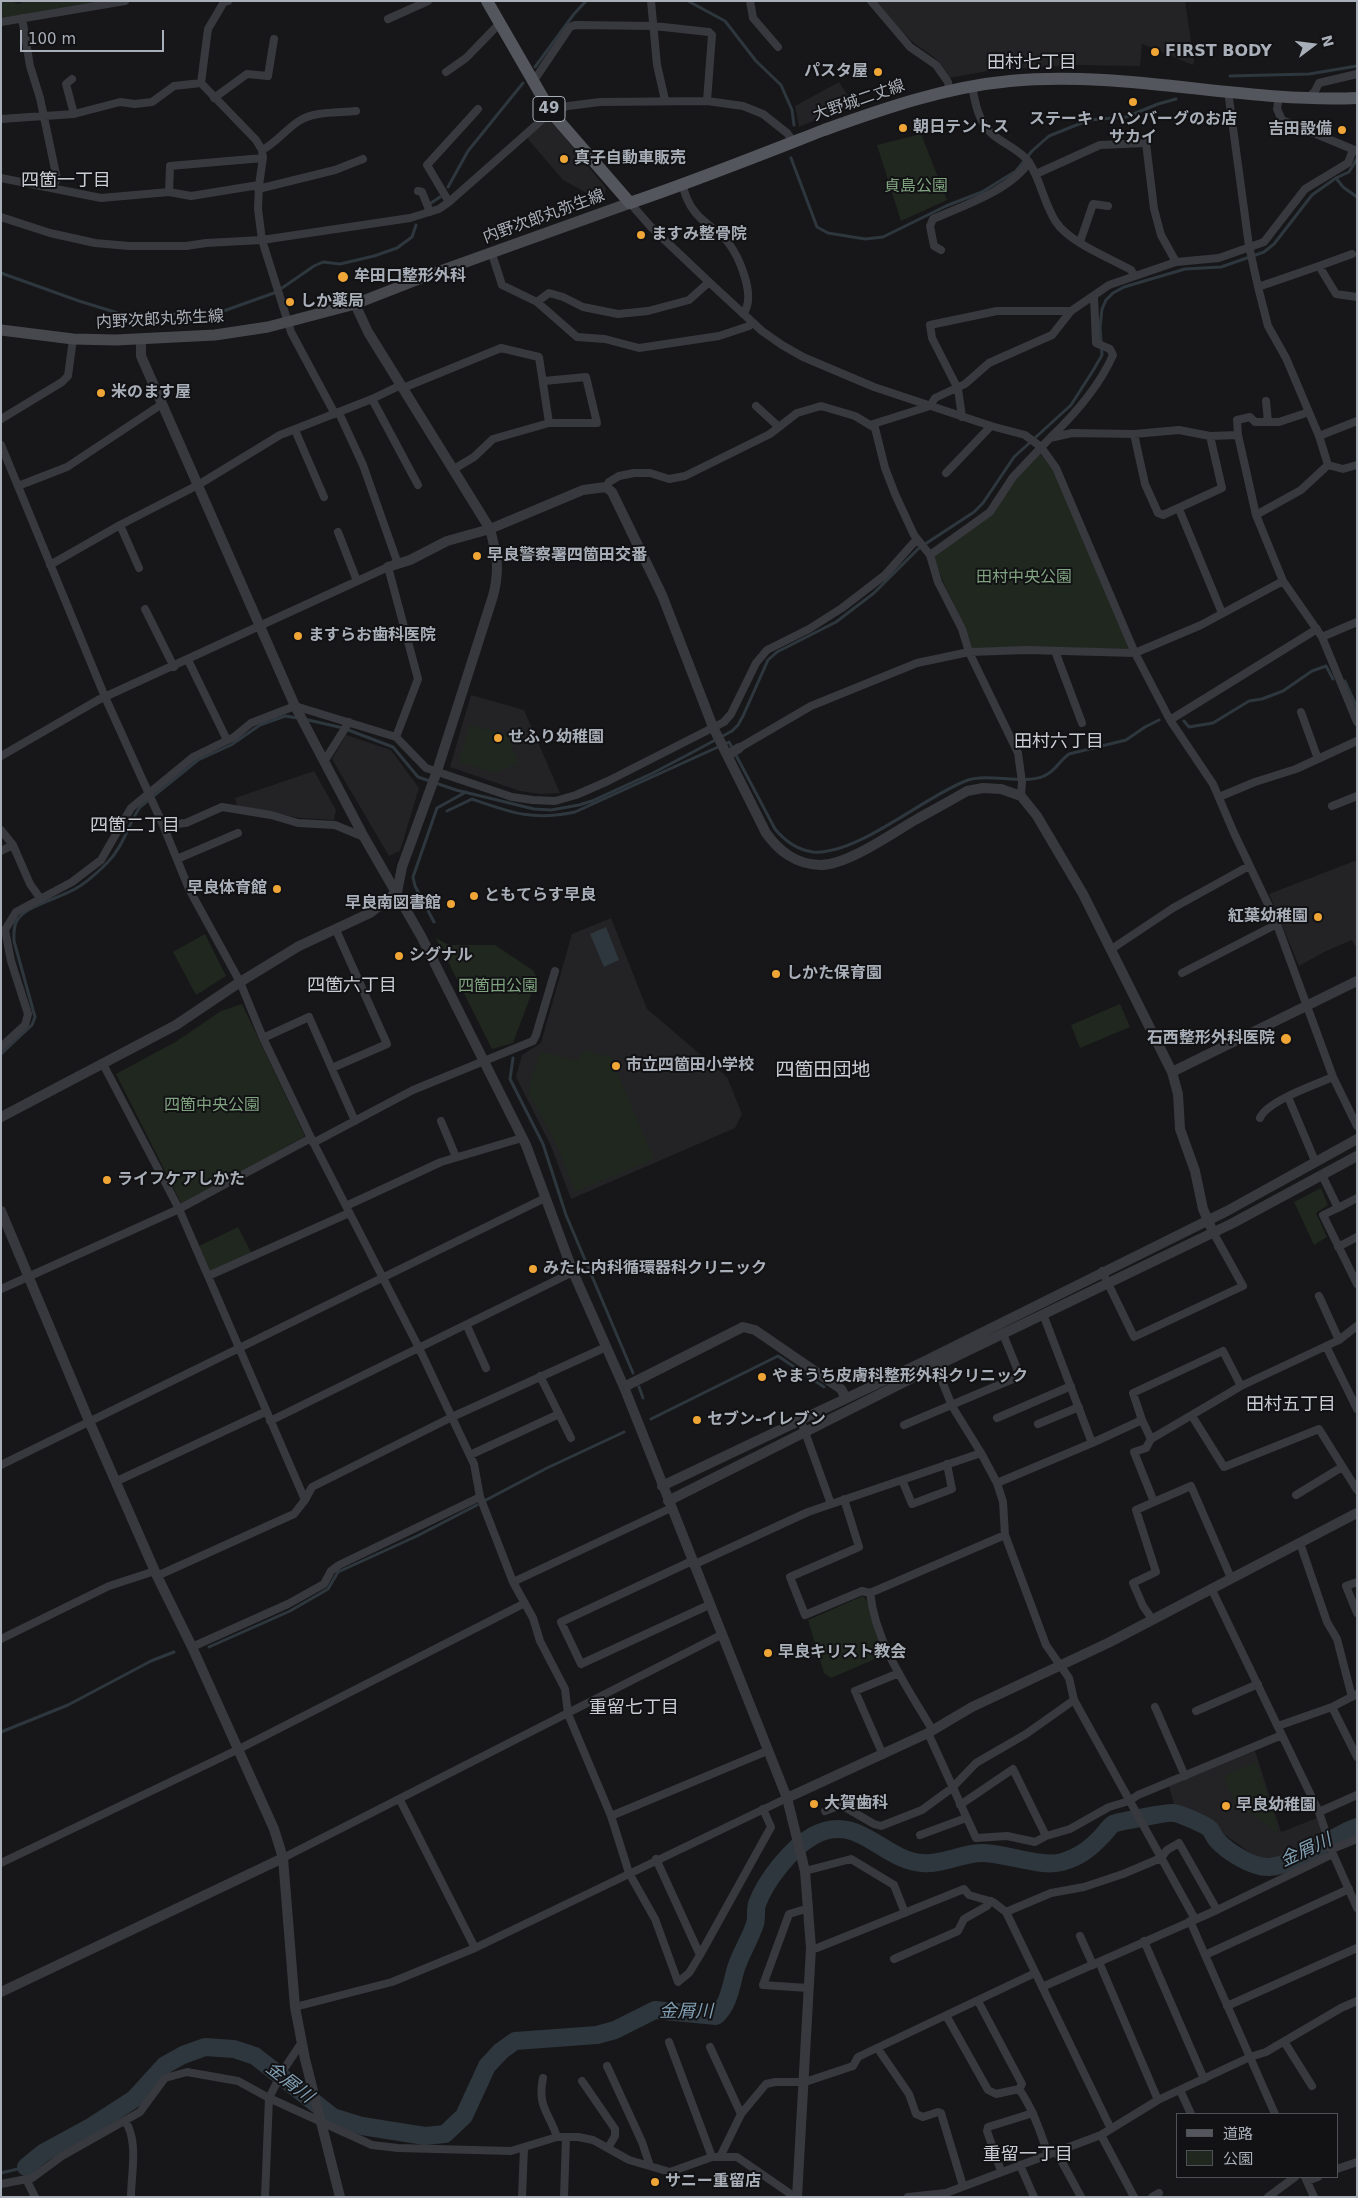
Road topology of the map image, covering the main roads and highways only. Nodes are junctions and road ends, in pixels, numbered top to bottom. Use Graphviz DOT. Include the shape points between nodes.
graph roads {
  1 [pos="487,1"];
  2 [pos="1357,98"];
  3 [pos="630,203"];
  4 [pos="1,330"];
  1 -- 3 [label="main road, 49" via="551,112"];
  2 -- 3 [label="main road, 大野城二丈線" via="1279,96 1078,77 1010,80 949,90 862,116"];
  3 -- 4 [label="main road, 内野次郎丸弥生線" via="355,304 288,322 215,336 142,340 73,339"];
}
